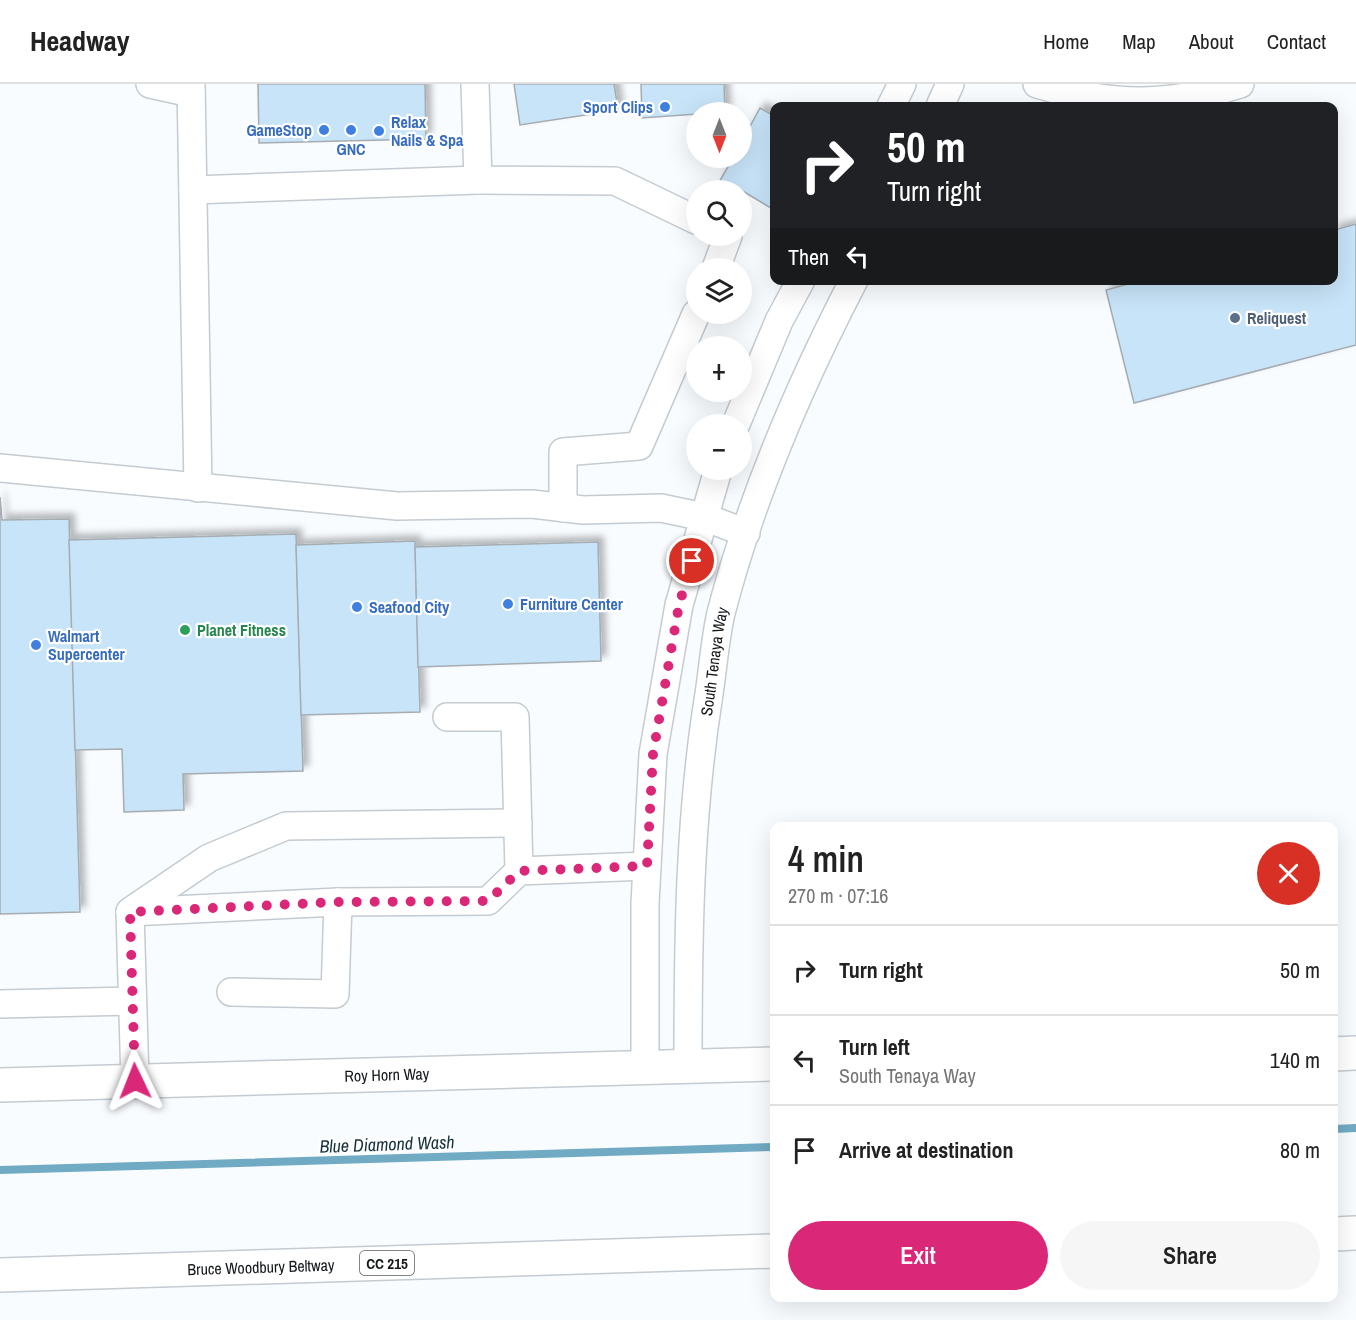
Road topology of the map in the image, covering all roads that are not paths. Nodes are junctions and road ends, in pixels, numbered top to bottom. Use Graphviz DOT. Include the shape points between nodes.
graph roads {
  1 [pos="150,84"];
  2 [pos="475,84"];
  3 [pos="902,84"];
  4 [pos="950,84"];
  5 [pos="1037,84"];
  6 [pos="191,88"];
  7 [pos="1232,91"];
  8 [pos="893,102"];
  9 [pos="941,102"];
  10 [pos="478,180"];
  11 [pos="193,190"];
  12 [pos="686,215"];
  13 [pos="798,285"];
  14 [pos="851,285"];
  15 [pos="692,324"];
  16 [pos="740,414"];
  17 [pos="0,468"];
  18 [pos="715,480"];
  19 [pos="198,488"];
  20 [pos="563,508"];
  21 [pos="704,517"];
  22 [pos="746,532"];
  23 [pos="447,717"];
  24 [pos="518,823"];
  25 [pos="647,866"];
  26 [pos="519,871"];
  27 [pos="338,902"];
  28 [pos="130,912"];
  29 [pos="231,992"];
  30 [pos="132,1001"];
  31 [pos="0,1004"];
  32 [pos="1356,1053"];
  33 [pos="1338,1054"];
  34 [pos="770,1064"];
  35 [pos="688,1066"];
  36 [pos="645,1067"];
  37 [pos="135,1081"];
  38 [pos="0,1085"];
  39 [pos="1356,1233"];
  40 [pos="1338,1234"];
  41 [pos="770,1251"];
  42 [pos="0,1275"];
  1 -- 6 [label="street"];
  2 -- 10 [label="street"];
  3 -- 8 [label="street"];
  4 -- 9 [label="street"];
  5 -- 7 [label="street" via="1128,102 1187,99"];
  6 -- 11 [label="street"];
  10 -- 11 [label="street"];
  10 -- 12 [label="street" via="615,181"];
  11 -- 19 [label="street"];
  13 -- 16 [label="street"];
  14 -- 22 [label="street, South Tenaya Way" via="822,342 769,465"];
  15 -- 20 [label="street" via="639,446 563,452"];
  17 -- 19 [label="street"];
  18 -- 21 [label="street"];
  19 -- 20 [label="street" via="397,506 532,504"];
  20 -- 21 [label="street" via="661,508"];
  21 -- 22 [label="street"];
  21 -- 25 [label="street" via="679,605 653,754"];
  22 -- 35 [label="street, South Tenaya Way" via="721,615 698,761 688,906"];
  23 -- 24 [label="street" via="515,717"];
  24 -- 26 [label="street"];
  24 -- 28 [label="street" via="286,826 209,858"];
  25 -- 26 [label="street"];
  25 -- 36 [label="street"];
  26 -- 27 [label="street" via="488,901"];
  27 -- 28 [label="street"];
  27 -- 29 [label="street" via="335,994"];
  28 -- 30 [label="street"];
  30 -- 31 [label="street"];
  30 -- 37 [label="street"];
  32 -- 33 [label="main road"];
  34 -- 35 [label="main road, Roy Horn Way"];
  35 -- 36 [label="main road, Roy Horn Way"];
  36 -- 37 [label="main road, Roy Horn Way"];
  37 -- 38 [label="main road, Roy Horn Way"];
  39 -- 40 [label="main road"];
  41 -- 42 [label="main road, Bruce Woodbury Beltway / CC 215"];
}
